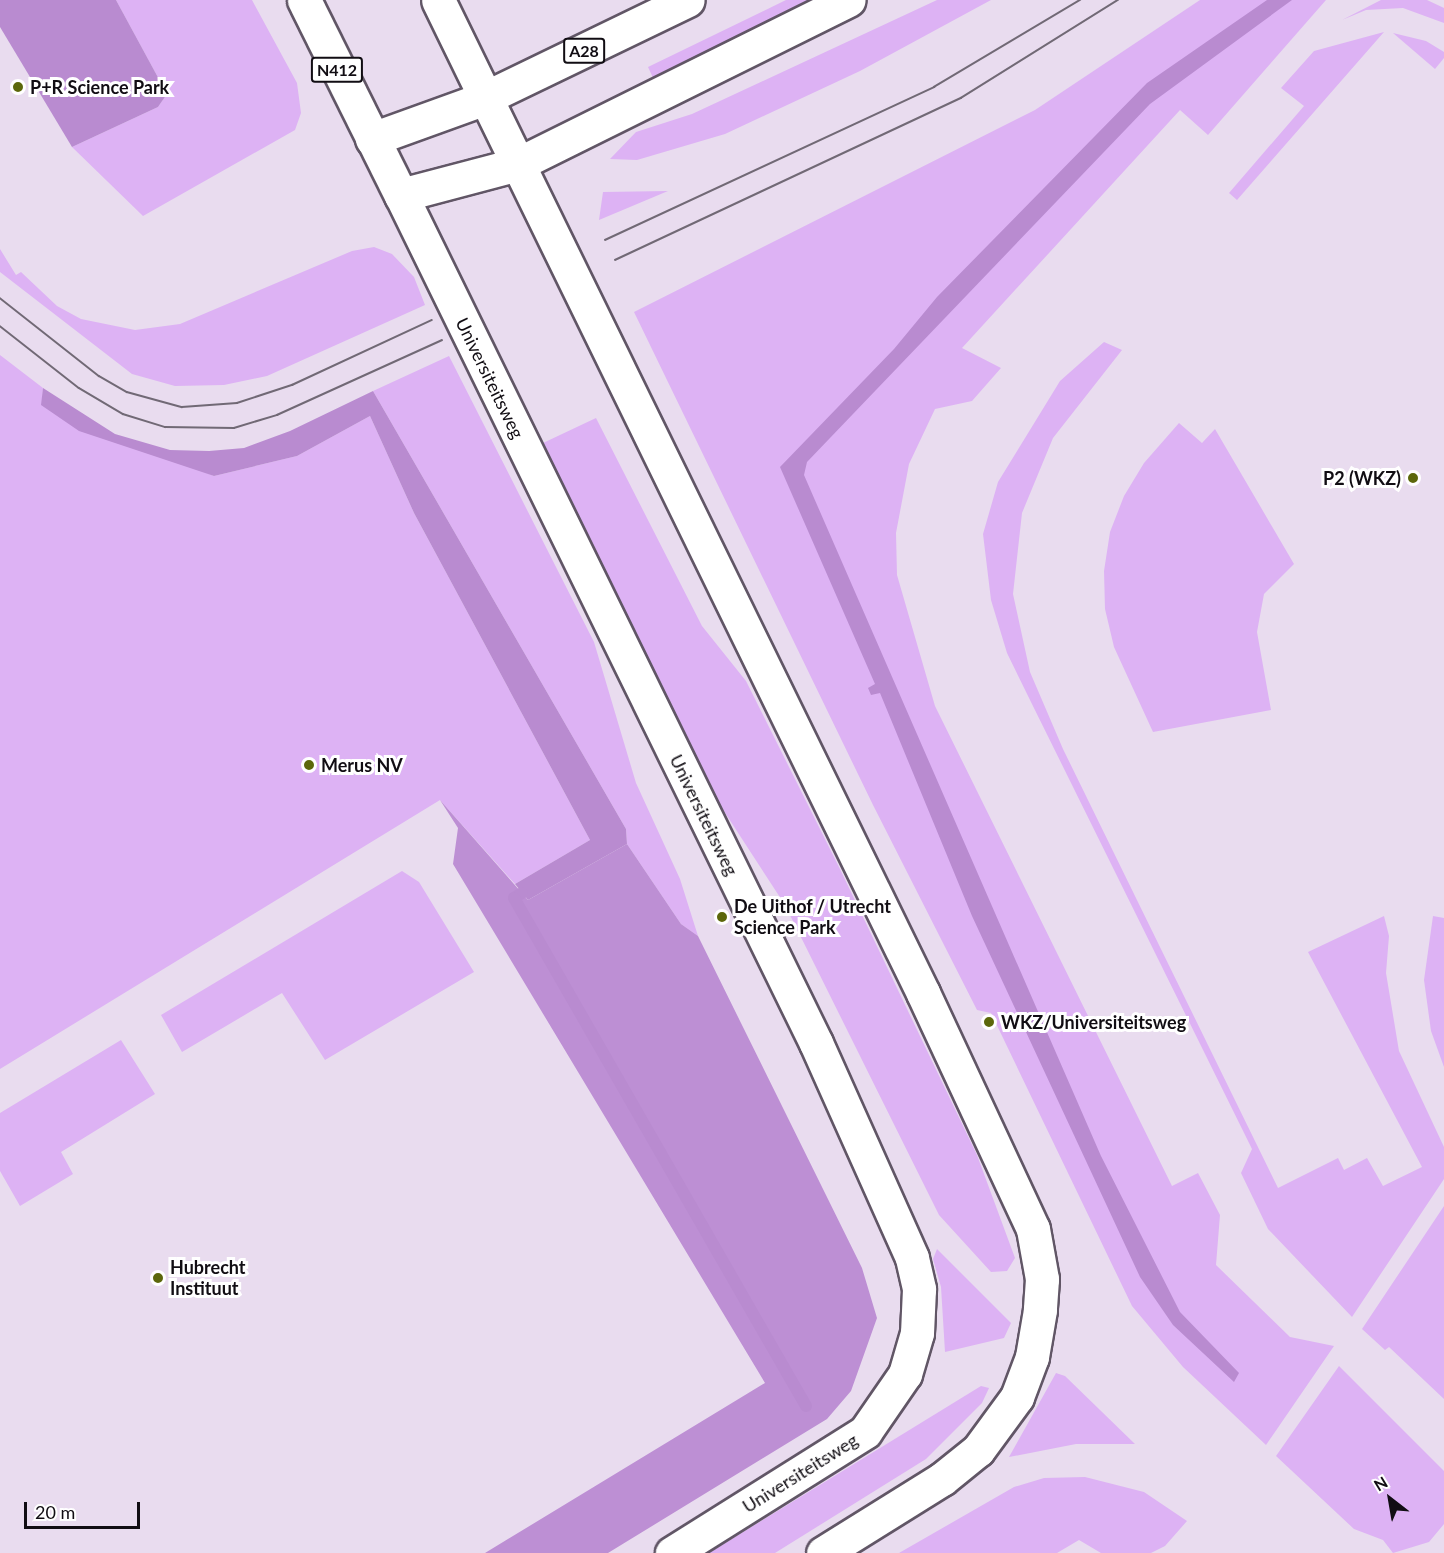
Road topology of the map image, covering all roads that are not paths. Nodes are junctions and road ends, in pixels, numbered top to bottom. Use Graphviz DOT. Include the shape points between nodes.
graph roads {
  1 [pos="304,0"];
  2 [pos="438,0"];
  3 [pos="688,0"];
  4 [pos="848,0"];
  5 [pos="485,98"];
  6 [pos="372,139"];
  7 [pos="518,164"];
  8 [pos="400,195"];
  9 [pos="672,1553"];
  10 [pos="823,1553"];
  1 -- 6 [label="main road, Universiteitsweg / N412"];
  2 -- 5 [label="main road"];
  3 -- 5 [label="main road, A28"];
  4 -- 7 [label="main road"];
  5 -- 6 [label="main road"];
  5 -- 7 [label="main road"];
  6 -- 8 [label="main road, Universiteitsweg / N412"];
  7 -- 8 [label="main road"];
  7 -- 10 [label="main road" via="923,993 1033,1229 1042,1279 1040,1310 1032,1356 1017,1397 978,1450 942,1479"];
  8 -- 9 [label="main road, Universiteitsweg / N412" via="816,1042 912,1258 919,1289 917,1333 905,1374 865,1432"];
}
